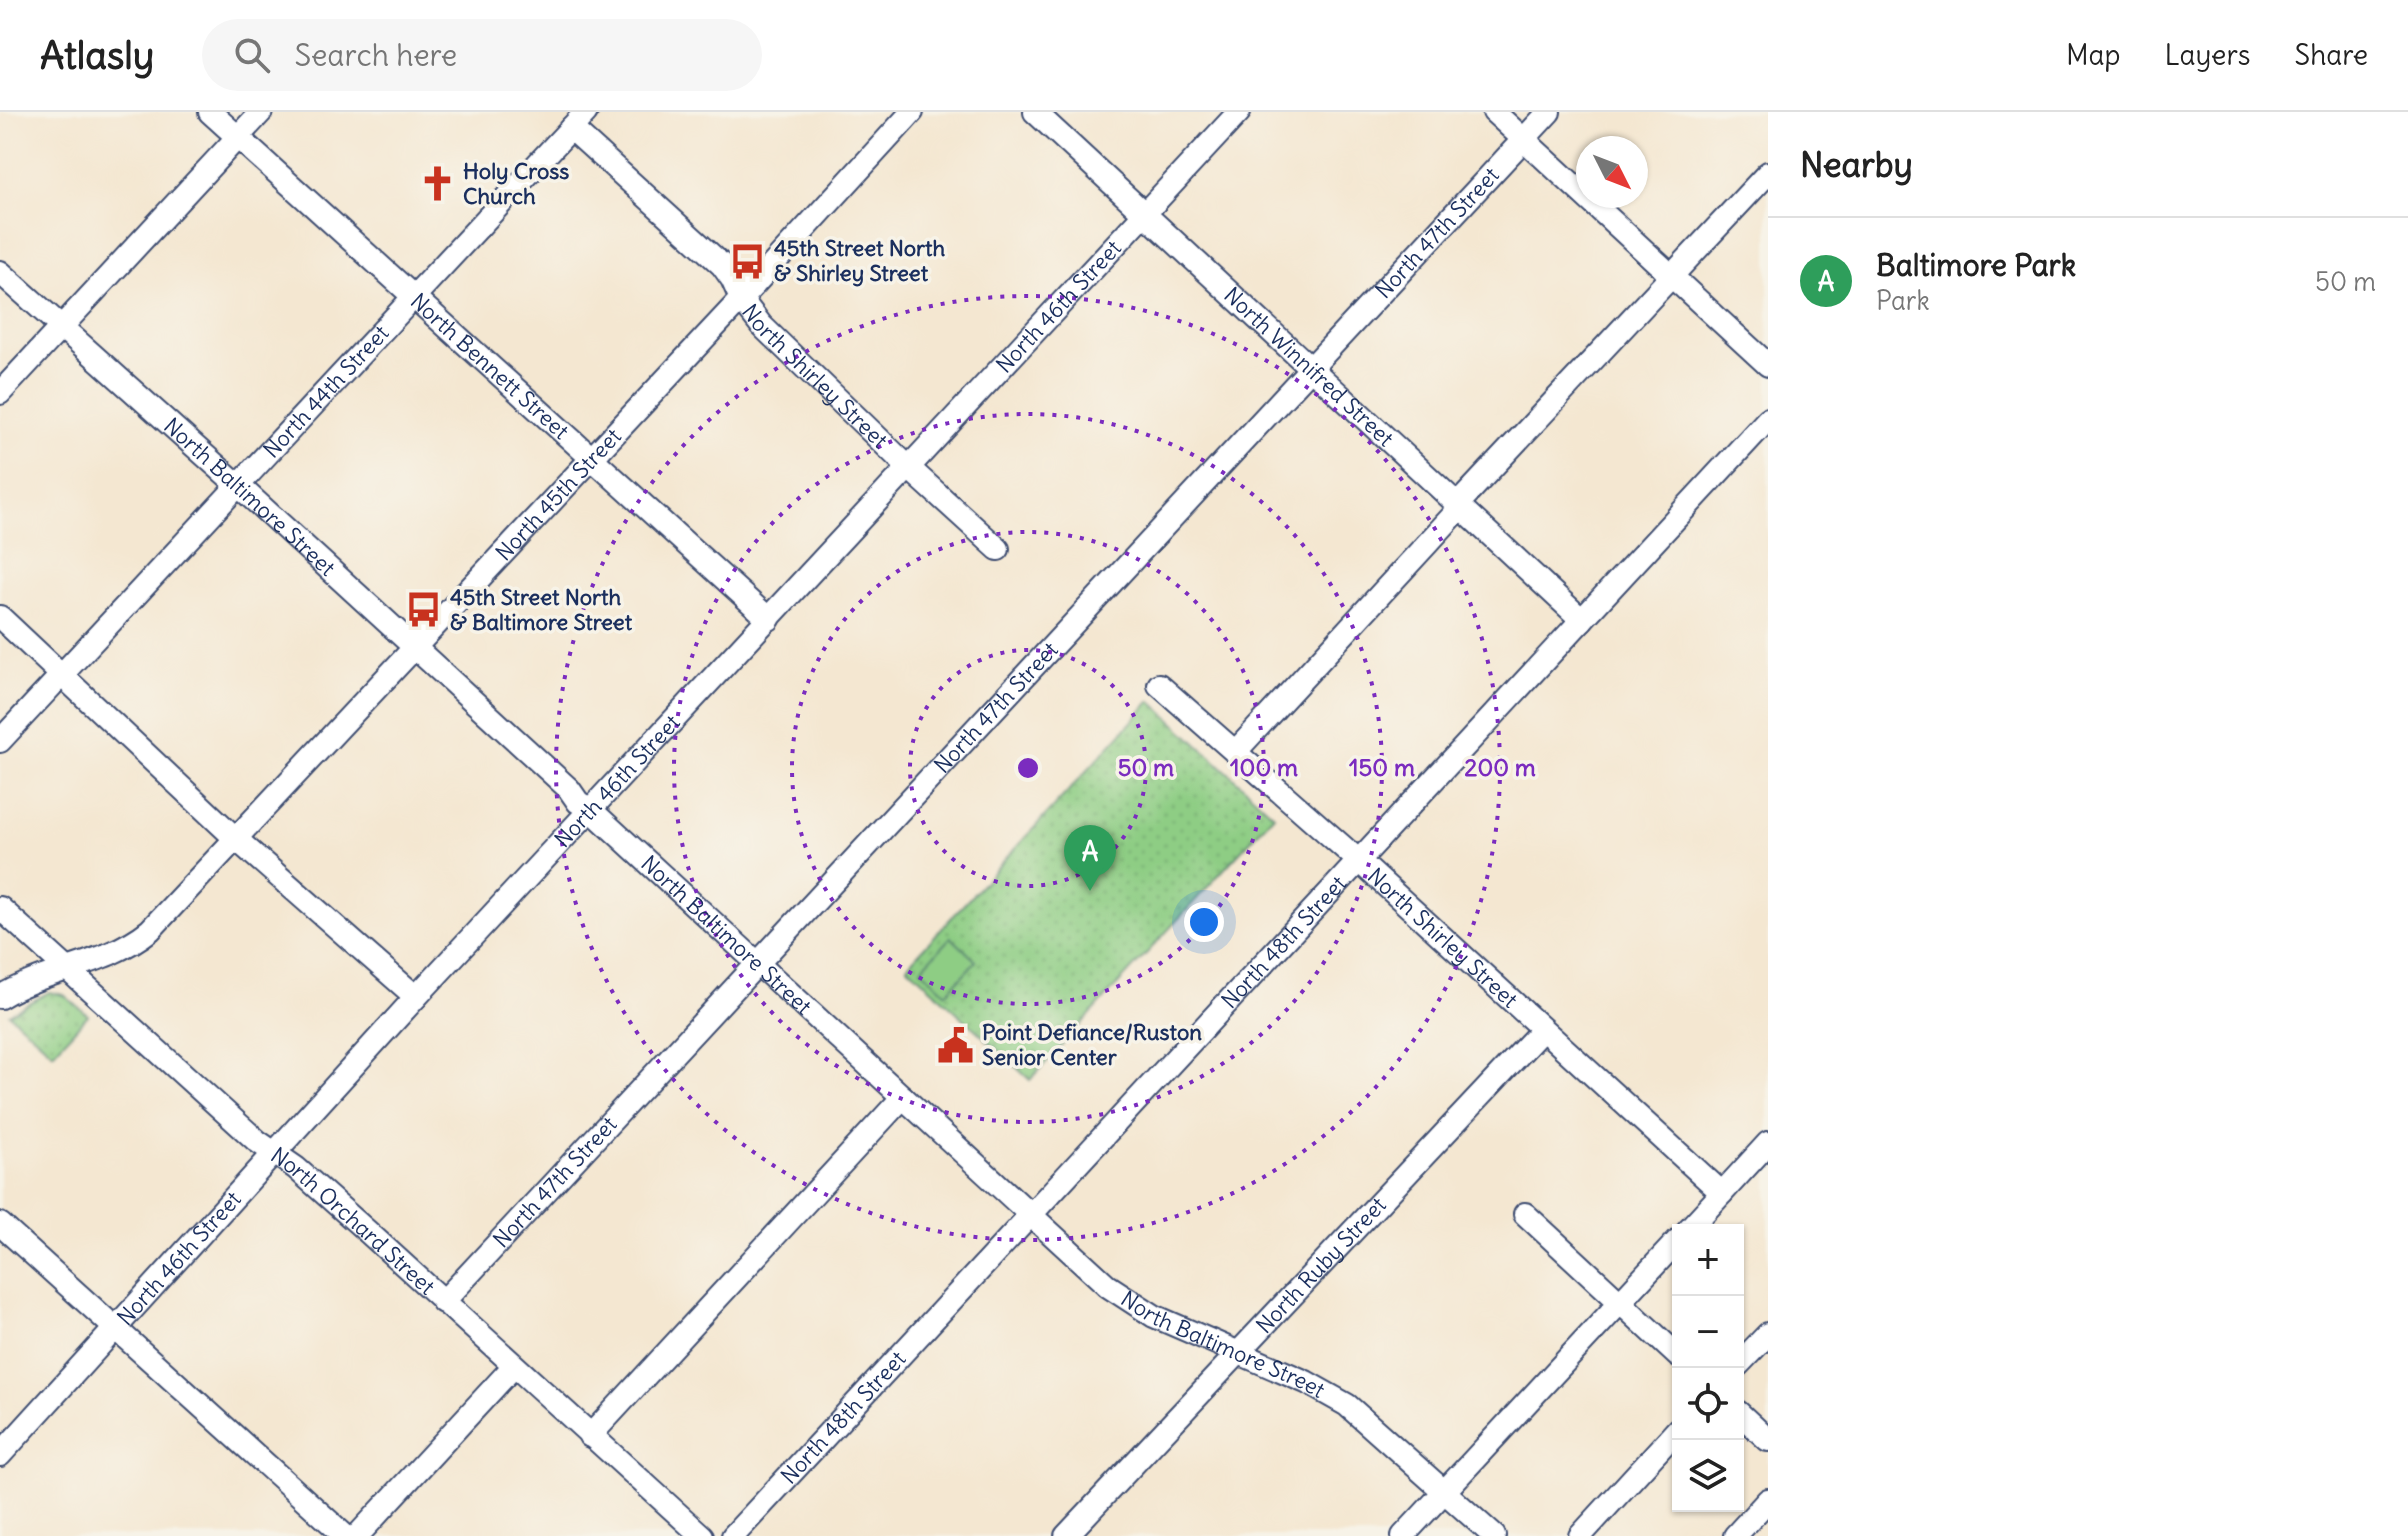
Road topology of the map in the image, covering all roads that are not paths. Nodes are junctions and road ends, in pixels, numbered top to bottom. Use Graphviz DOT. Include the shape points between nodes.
graph roads {
  1 [pos="210,112"];
  2 [pos="261,112"];
  3 [pos="912,112"];
  4 [pos="1035,112"];
  5 [pos="1239,112"];
  6 [pos="1494,112"];
  7 [pos="1549,112"];
  8 [pos="579,120"];
  9 [pos="237,137"];
  10 [pos="1523,139"];
  11 [pos="1768,173"];
  12 [pos="1143,214"];
  13 [pos="0,272"];
  14 [pos="1671,276"];
  15 [pos="415,297"];
  16 [pos="741,299"];
  17 [pos="61,328"];
  18 [pos="1768,365"];
  19 [pos="1309,369"];
  20 [pos="0,393"];
  21 [pos="1768,419"];
  22 [pos="591,457"];
  23 [pos="909,468"];
  24 [pos="239,486"];
  25 [pos="1458,506"];
  26 [pos="998,549"];
  27 [pos="0,617"];
  28 [pos="769,619"];
  29 [pos="1582,620"];
  30 [pos="414,646"];
  31 [pos="63,674"];
  32 [pos="1159,685"];
  33 [pos="0,741"];
  34 [pos="1236,751"];
  35 [pos="591,810"];
  36 [pos="235,838"];
  37 [pos="1359,861"];
  38 [pos="0,908"];
  39 [pos="757,962"];
  40 [pos="67,970"];
  41 [pos="0,997"];
  42 [pos="416,997"];
  43 [pos="1542,1030"];
  44 [pos="903,1097"];
  45 [pos="1768,1143"];
  46 [pos="274,1154"];
  47 [pos="1722,1193"];
  48 [pos="1525,1214"];
  49 [pos="1031,1215"];
  50 [pos="0,1224"];
  51 [pos="1694,1224"];
  52 [pos="1672,1246"];
  53 [pos="443,1302"];
  54 [pos="1620,1302"];
  55 [pos="115,1327"];
  56 [pos="1768,1334"];
  57 [pos="1672,1350"];
  58 [pos="1237,1353"];
  59 [pos="1744,1359"];
  60 [pos="513,1367"];
  61 [pos="1744,1418"];
  62 [pos="590,1436"];
  63 [pos="1672,1436"];
  64 [pos="1768,1440"];
  65 [pos="0,1455"];
  66 [pos="1445,1492"];
  67 [pos="1768,1500"];
  68 [pos="345,1536"];
  69 [pos="357,1536"];
  70 [pos="702,1536"];
  71 [pos="733,1536"];
  72 [pos="1066,1536"];
  73 [pos="1403,1536"];
  74 [pos="1494,1536"];
  75 [pos="1580,1536"];
  76 [pos="1735,1536"];
  1 -- 9 [label="street, North Bennett Street"];
  2 -- 9 [label="street"];
  3 -- 16 [label="street, North 45th Street"];
  4 -- 12 [label="street, North Winnifred Street"];
  5 -- 12 [label="street, North 46th Street"];
  6 -- 10 [label="street"];
  7 -- 10 [label="street, North 47th Street"];
  8 -- 15 [label="street, North 44th Street"];
  8 -- 16 [label="street, North Shirley Street" via="722,265"];
  9 -- 15 [label="street, North Bennett Street"];
  9 -- 17 [label="street"];
  10 -- 14 [label="street"];
  10 -- 19 [label="street, North 47th Street"];
  11 -- 14 [label="street"];
  12 -- 19 [label="street, North Winnifred Street"];
  12 -- 23 [label="street, North 46th Street"];
  13 -- 17 [label="street, North Baltimore Street"];
  14 -- 18 [label="street"];
  14 -- 25 [label="street"];
  15 -- 22 [label="street, North Bennett Street"];
  15 -- 24 [label="street, North 44th Street"];
  16 -- 22 [label="street, North 45th Street"];
  16 -- 23 [label="street, North Shirley Street" via="761,325"];
  17 -- 20 [label="street"];
  17 -- 24 [label="street, North Baltimore Street"];
  19 -- 25 [label="street, North Winnifred Street"];
  19 -- 39 [label="street, North 47th Street"];
  21 -- 29 [label="street, North 48th Street"];
  22 -- 28 [label="street, North Bennett Street"];
  22 -- 30 [label="street, North 45th Street"];
  23 -- 26 [label="street, North Shirley Street"];
  23 -- 28 [label="street, North 46th Street"];
  24 -- 30 [label="street, North Baltimore Street"];
  24 -- 31 [label="street, North 44th Street"];
  25 -- 29 [label="street, North Winnifred Street"];
  25 -- 34 [label="street"];
  27 -- 31 [label="street"];
  28 -- 35 [label="street, North 46th Street"];
  29 -- 37 [label="street, North 48th Street"];
  30 -- 35 [label="street, North Baltimore Street"];
  30 -- 36 [label="street, North 45th Street"];
  31 -- 33 [label="street, North 44th Street"];
  31 -- 36 [label="street"];
  32 -- 34 [label="street, North Shirley Street"];
  34 -- 37 [label="street, North Shirley Street"];
  35 -- 39 [label="street, North Baltimore Street"];
  35 -- 42 [label="street, North 46th Street"];
  36 -- 40 [label="street, North 45th Street" via="139,939"];
  36 -- 42 [label="street"];
  37 -- 43 [label="street, North Shirley Street"];
  37 -- 49 [label="street, North 48th Street"];
  38 -- 40 [label="street, North Orchard Street"];
  39 -- 44 [label="street, North Baltimore Street"];
  39 -- 53 [label="street, North 47th Street"];
  40 -- 41 [label="street, North 45th Street"];
  40 -- 46 [label="street, North Orchard Street"];
  42 -- 46 [label="street, North 46th Street"];
  43 -- 47 [label="street, North Shirley Street"];
  43 -- 58 [label="street, North Ruby Street"];
  44 -- 49 [label="street, North Baltimore Street"];
  44 -- 62 [label="street"];
  45 -- 47 [label="street"];
  46 -- 53 [label="street, North Orchard Street"];
  46 -- 55 [label="street, North 46th Street"];
  47 -- 51 [label="street"];
  48 -- 54 [label="street"];
  49 -- 58 [label="street, North Baltimore Street" via="1139,1308"];
  49 -- 71 [label="street, North 48th Street"];
  50 -- 55 [label="street"];
  52 -- 54 [label="street"];
  53 -- 60 [label="street, North Orchard Street"];
  54 -- 57 [label="street"];
  54 -- 66 [label="street"];
  55 -- 65 [label="street, North 46th Street"];
  55 -- 68 [label="street"];
  56 -- 59 [label="street"];
  58 -- 66 [label="street, North Baltimore Street" via="1347,1405"];
  58 -- 72 [label="street, North Ruby Street"];
  60 -- 62 [label="street, North Orchard Street"];
  60 -- 69 [label="street"];
  61 -- 64 [label="street"];
  62 -- 70 [label="street, North Orchard Street"];
  63 -- 75 [label="street"];
  66 -- 73 [label="street"];
  66 -- 74 [label="street, North Baltimore Street"];
  67 -- 76 [label="street"];
}
